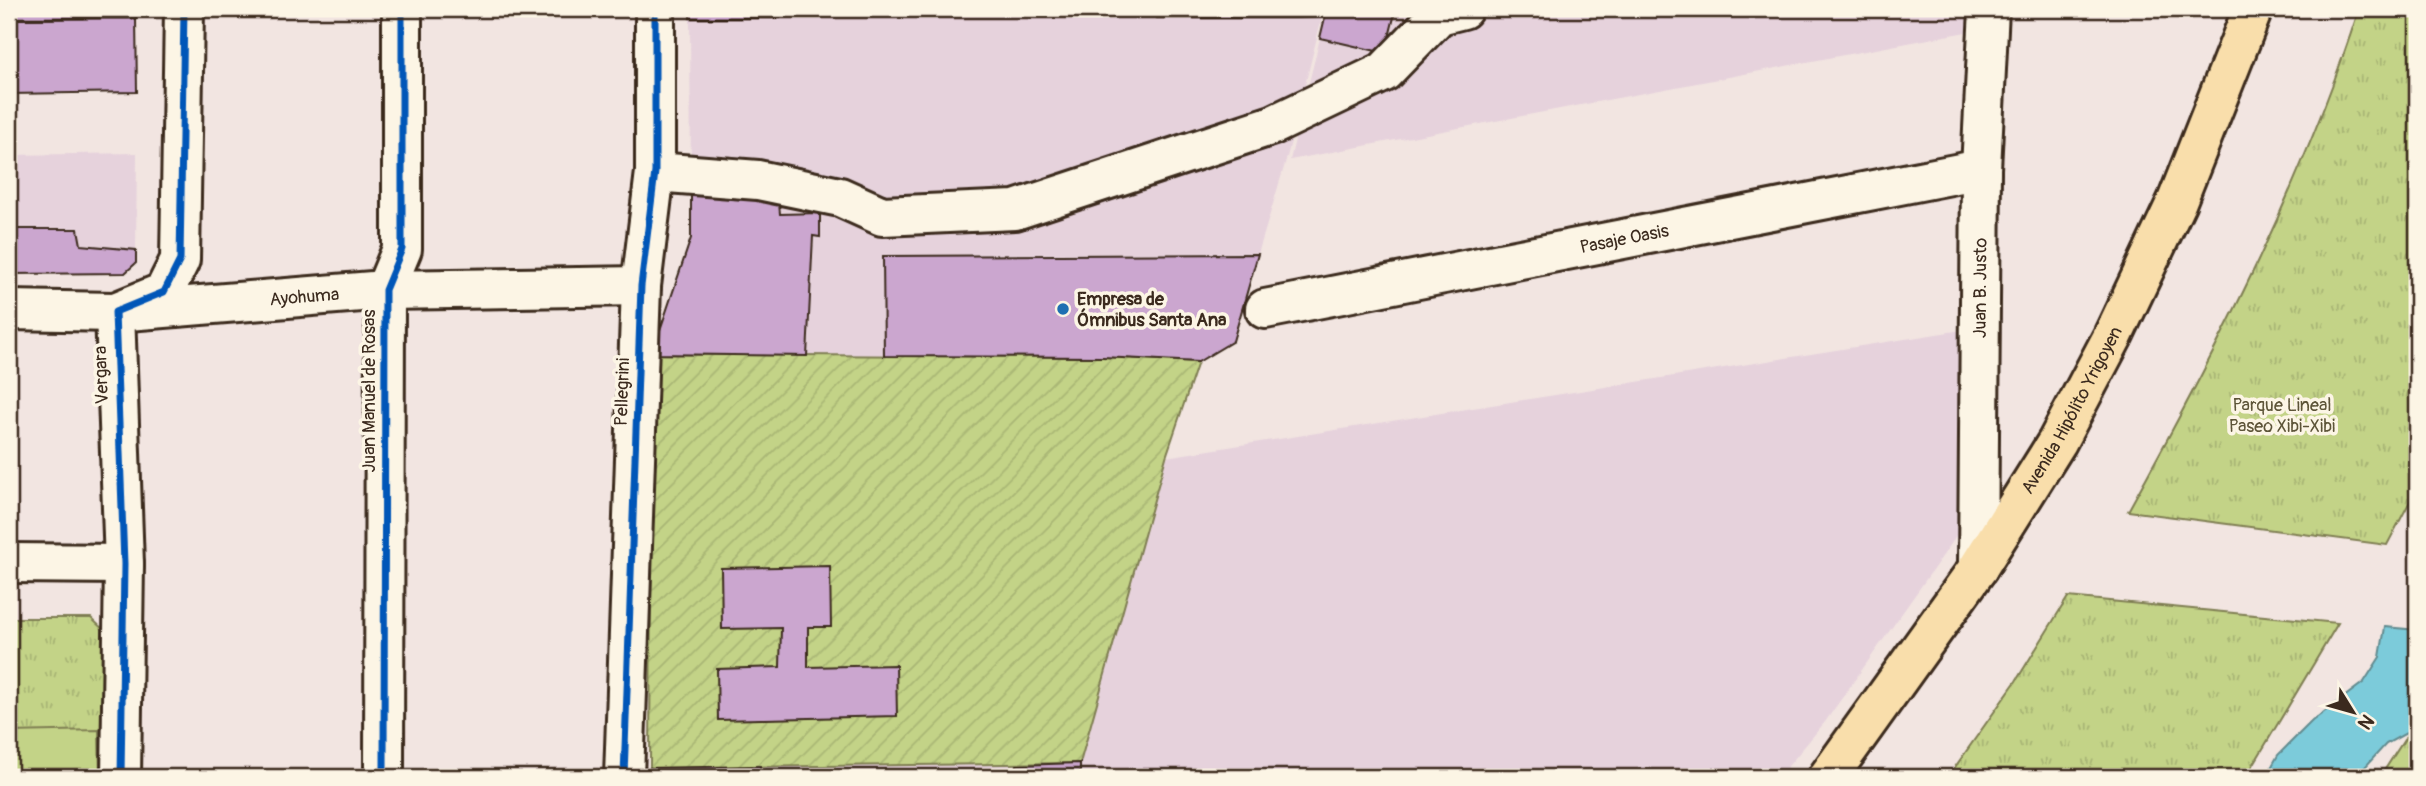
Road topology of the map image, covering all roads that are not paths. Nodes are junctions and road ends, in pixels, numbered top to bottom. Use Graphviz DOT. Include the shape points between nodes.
graph roads {
  1 [pos="184,9"];
  2 [pos="402,9"];
  3 [pos="655,9"];
  4 [pos="1463,9"];
  5 [pos="1989,9"];
  6 [pos="2253,9"];
  7 [pos="1981,169"];
  8 [pos="655,172"];
  9 [pos="641,286"];
  10 [pos="385,290"];
  11 [pos="1265,309"];
  12 [pos="9,310"];
  13 [pos="115,312"];
  14 [pos="9,563"];
  15 [pos="124,564"];
  16 [pos="1978,568"];
  17 [pos="121,777"];
  18 [pos="384,777"];
  19 [pos="624,777"];
  20 [pos="1828,777"];
  1 -- 13 [label="street" via="180,260 164,292"];
  2 -- 10 [label="street, Juan Manuel de Rosas" via="402,249"];
  3 -- 8 [label="street, Pellegrini"];
  4 -- 8 [label="street" via="1439,15 1384,72 1272,125 1015,210 882,216 839,197 772,183"];
  5 -- 7 [label="street, Juan B. Justo"];
  6 -- 16 [label="main road, Avenida Hipólito Yrigoyen" via="2177,201 2113,336 2057,442"];
  7 -- 11 [label="street, Pasaje Oasis"];
  7 -- 16 [label="street, Juan B. Justo"];
  8 -- 9 [label="street, Pellegrini"];
  9 -- 10 [label="street, Ayohuma"];
  9 -- 19 [label="street, Pellegrini"];
  10 -- 13 [label="street, Ayohuma"];
  10 -- 18 [label="street, Juan Manuel de Rosas"];
  12 -- 13 [label="street, Ayohuma"];
  13 -- 15 [label="street, Vergara"];
  14 -- 15 [label="street"];
  15 -- 17 [label="street, Vergara"];
  16 -- 20 [label="main road, Avenida Hipólito Yrigoyen"];
}
